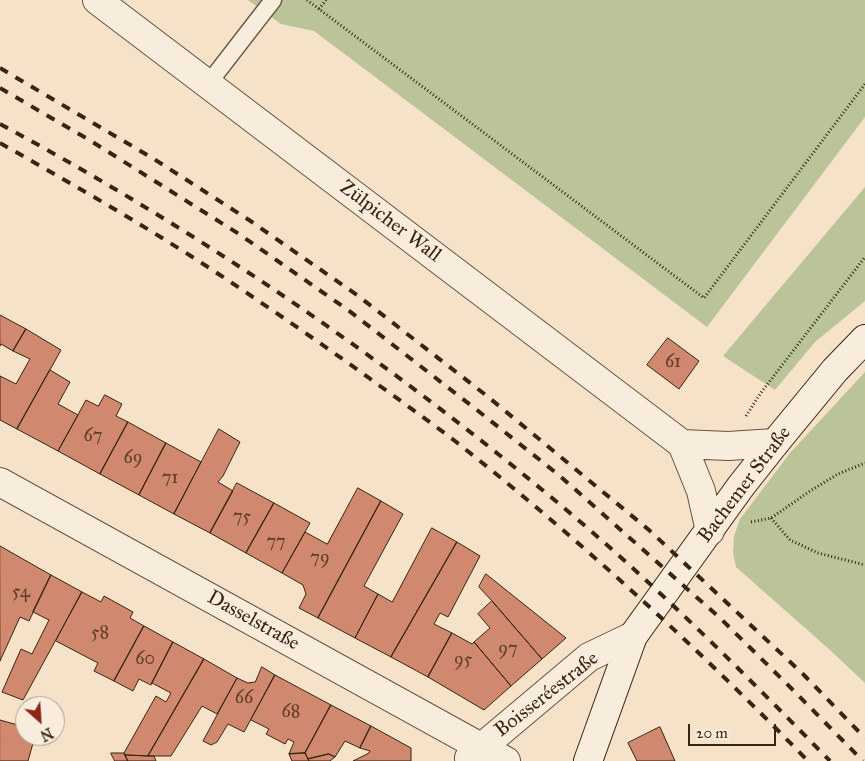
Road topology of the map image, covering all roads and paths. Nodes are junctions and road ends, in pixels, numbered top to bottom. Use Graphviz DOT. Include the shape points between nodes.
graph roads {
  1 [pos="97,0"];
  2 [pos="273,0"];
  3 [pos="307,0"];
  4 [pos="326,0"];
  5 [pos="319,9"];
  6 [pos="208,84"];
  7 [pos="865,84"];
  8 [pos="865,257"];
  9 [pos="865,339"];
  10 [pos="741,423"];
  11 [pos="775,443"];
  12 [pos="682,444"];
  13 [pos="865,463"];
  14 [pos="0,482"];
  15 [pos="771,518"];
  16 [pos="710,531"];
  17 [pos="865,565"];
  18 [pos="633,636"];
  19 [pos="474,754"];
  20 [pos="506,761"];
  21 [pos="588,761"];
  1 -- 6 [label="street, Zülpicher Wall"];
  2 -- 6 [label="lane"];
  3 -- 5 [label="path"];
  4 -- 5 [label="path"];
  5 -- 7 [label="path" via="704,298"];
  6 -- 12 [label="street, Zülpicher Wall"];
  8 -- 10 [label="path"];
  9 -- 11 [label="street, Bachemer Straße"];
  11 -- 12 [label="street"];
  11 -- 16 [label="street, Bachemer Straße"];
  12 -- 16 [label="street" via="701,491"];
  13 -- 15 [label="path" via="810,490"];
  14 -- 19 [label="street, Dasselstraße"];
  15 -- 16 [label="path"];
  15 -- 17 [label="path" via="790,540 818,553"];
  16 -- 18 [label="street, Bachemer Straße"];
  18 -- 19 [label="street, Boisseréestraße" via="588,657"];
  18 -- 21 [label="street"];
  19 -- 20 [label="street, Dasselstraße"];
}
